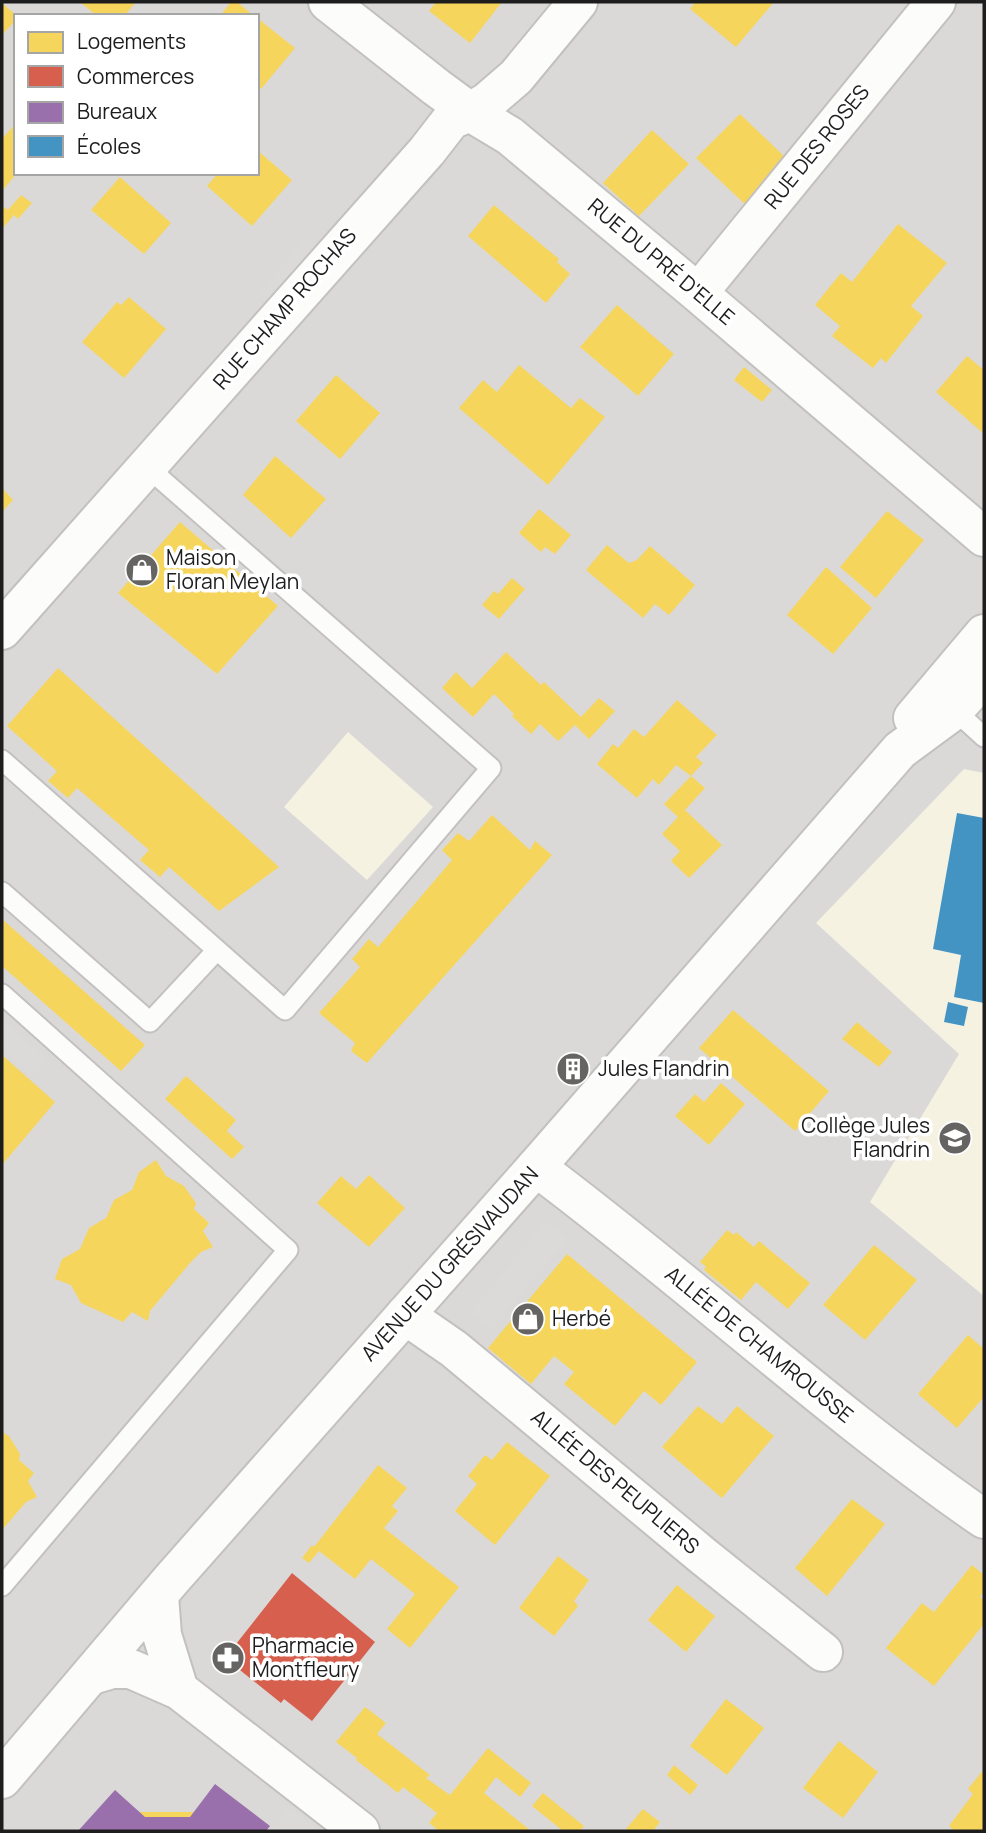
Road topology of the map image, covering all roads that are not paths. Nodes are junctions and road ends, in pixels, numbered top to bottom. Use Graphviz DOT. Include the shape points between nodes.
graph roads {
  1 [pos="328,2"];
  2 [pos="578,2"];
  3 [pos="936,2"];
  4 [pos="470,112"];
  5 [pos="698,293"];
  6 [pos="146,466"];
  7 [pos="984,537"];
  8 [pos="2,630"];
  9 [pos="984,634"];
  10 [pos="984,677"];
  11 [pos="945,700"];
  12 [pos="984,737"];
  13 [pos="2,760"];
  14 [pos="2,892"];
  15 [pos="217,950"];
  16 [pos="2,994"];
  17 [pos="537,1167"];
  18 [pos="405,1315"];
  19 [pos="984,1519"];
  20 [pos="2,1587"];
  21 [pos="159,1596"];
  22 [pos="823,1652"];
  23 [pos="92,1675"];
  24 [pos="179,1690"];
  25 [pos="2,1779"];
  26 [pos="360,1831"];
  1 -- 4 [label="street, RUE DU PRÉ D'ELLE"];
  2 -- 4 [label="street, RUE CHAMP ROCHAS" via="516,76"];
  3 -- 5 [label="street, RUE DES ROSES"];
  4 -- 5 [label="street, RUE DU PRÉ D'ELLE" via="510,136"];
  4 -- 6 [label="street, RUE CHAMP ROCHAS" via="452,120"];
  5 -- 7 [label="street, RUE DU PRÉ D'ELLE"];
  6 -- 8 [label="street, RUE CHAMP ROCHAS"];
  6 -- 15 [label="lane" via="491,768 285,1010"];
  9 -- 11 [label="street, AVENUE DU GRÉSIVAUDAN"];
  10 -- 11 [label="street, AVENUE DU GRÉSIVAUDAN"];
  11 -- 12 [label="lane"];
  11 -- 17 [label="street, AVENUE DU GRÉSIVAUDAN" via="914,715 900,750"];
  13 -- 15 [label="lane"];
  14 -- 15 [label="lane" via="150,1022"];
  16 -- 20 [label="lane" via="288,1250"];
  17 -- 18 [label="street, AVENUE DU GRÉSIVAUDAN"];
  17 -- 19 [label="street, ALLÉE DE CHAMROUSSE" via="846,1416"];
  18 -- 21 [label="street, AVENUE DU GRÉSIVAUDAN"];
  18 -- 22 [label="street, ALLÉE DES PEUPLIERS" via="454,1349"];
  21 -- 23 [label="street, AVENUE DU GRÉSIVAUDAN"];
  21 -- 24 [label="street" via="162,1635"];
  23 -- 24 [label="street" via="131,1669"];
  23 -- 25 [label="street, AVENUE DU GRÉSIVAUDAN"];
  24 -- 26 [label="street"];
}
